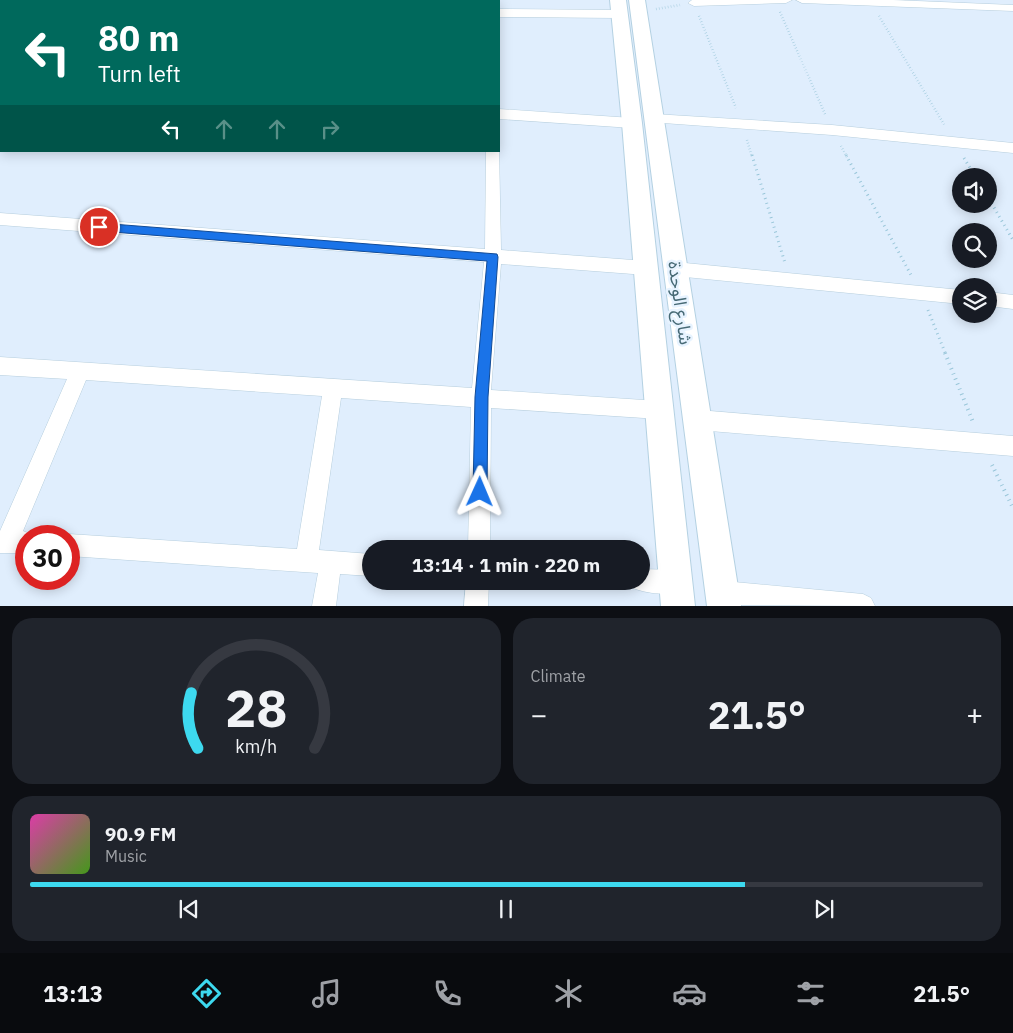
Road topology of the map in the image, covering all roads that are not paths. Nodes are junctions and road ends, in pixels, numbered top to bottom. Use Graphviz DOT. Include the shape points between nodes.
graph roads {
  1 [pos="774,0"];
  2 [pos="786,0"];
  3 [pos="802,0"];
  4 [pos="694,3"];
  5 [pos="632,5"];
  6 [pos="1013,8"];
  7 [pos="500,12"];
  8 [pos="500,114"];
  9 [pos="643,121"];
  10 [pos="1013,148"];
  11 [pos="493,152"];
  12 [pos="0,219"];
  13 [pos="493,257"];
  14 [pos="646,268"];
  15 [pos="675,269"];
  16 [pos="952,296"];
  17 [pos="997,301"];
  18 [pos="1013,302"];
  19 [pos="0,366"];
  20 [pos="80,371"];
  21 [pos="333,388"];
  22 [pos="481,397"];
  23 [pos="659,410"];
  24 [pos="698,420"];
  25 [pos="1013,446"];
  26 [pos="479,540"];
  27 [pos="11,542"];
  28 [pos="80,546"];
  29 [pos="306,561"];
  30 [pos="330,562"];
  31 [pos="362,564"];
  32 [pos="650,584"];
  33 [pos="477,590"];
  34 [pos="677,594"];
  35 [pos="723,599"];
  36 [pos="324,606"];
  37 [pos="476,606"];
  38 [pos="862,606"];
  1 -- 2 [label="street"];
  1 -- 4 [label="street"];
  3 -- 6 [label="street"];
  5 -- 7 [label="street"];
  5 -- 9 [label="street, شارع الوحدة"];
  8 -- 9 [label="street"];
  9 -- 10 [label="street" via="832,130"];
  9 -- 14 [label="street"];
  9 -- 15 [label="street, شارع الوحدة"];
  11 -- 13 [label="street"];
  12 -- 13 [label="street"];
  13 -- 14 [label="street"];
  13 -- 22 [label="street"];
  14 -- 23 [label="street"];
  15 -- 16 [label="street"];
  15 -- 24 [label="street, شارع الوحدة"];
  17 -- 18 [label="street"];
  19 -- 20 [label="street"];
  20 -- 21 [label="street"];
  20 -- 27 [label="street"];
  21 -- 22 [label="street"];
  21 -- 29 [label="street"];
  22 -- 23 [label="street"];
  22 -- 26 [label="street"];
  23 -- 34 [label="street"];
  24 -- 25 [label="street"];
  24 -- 35 [label="street, شارع الوحدة"];
  28 -- 29 [label="street"];
  29 -- 30 [label="street"];
  30 -- 31 [label="street"];
  30 -- 36 [label="street"];
  32 -- 34 [label="street"];
  33 -- 37 [label="street"];
  35 -- 38 [label="street"];
}
